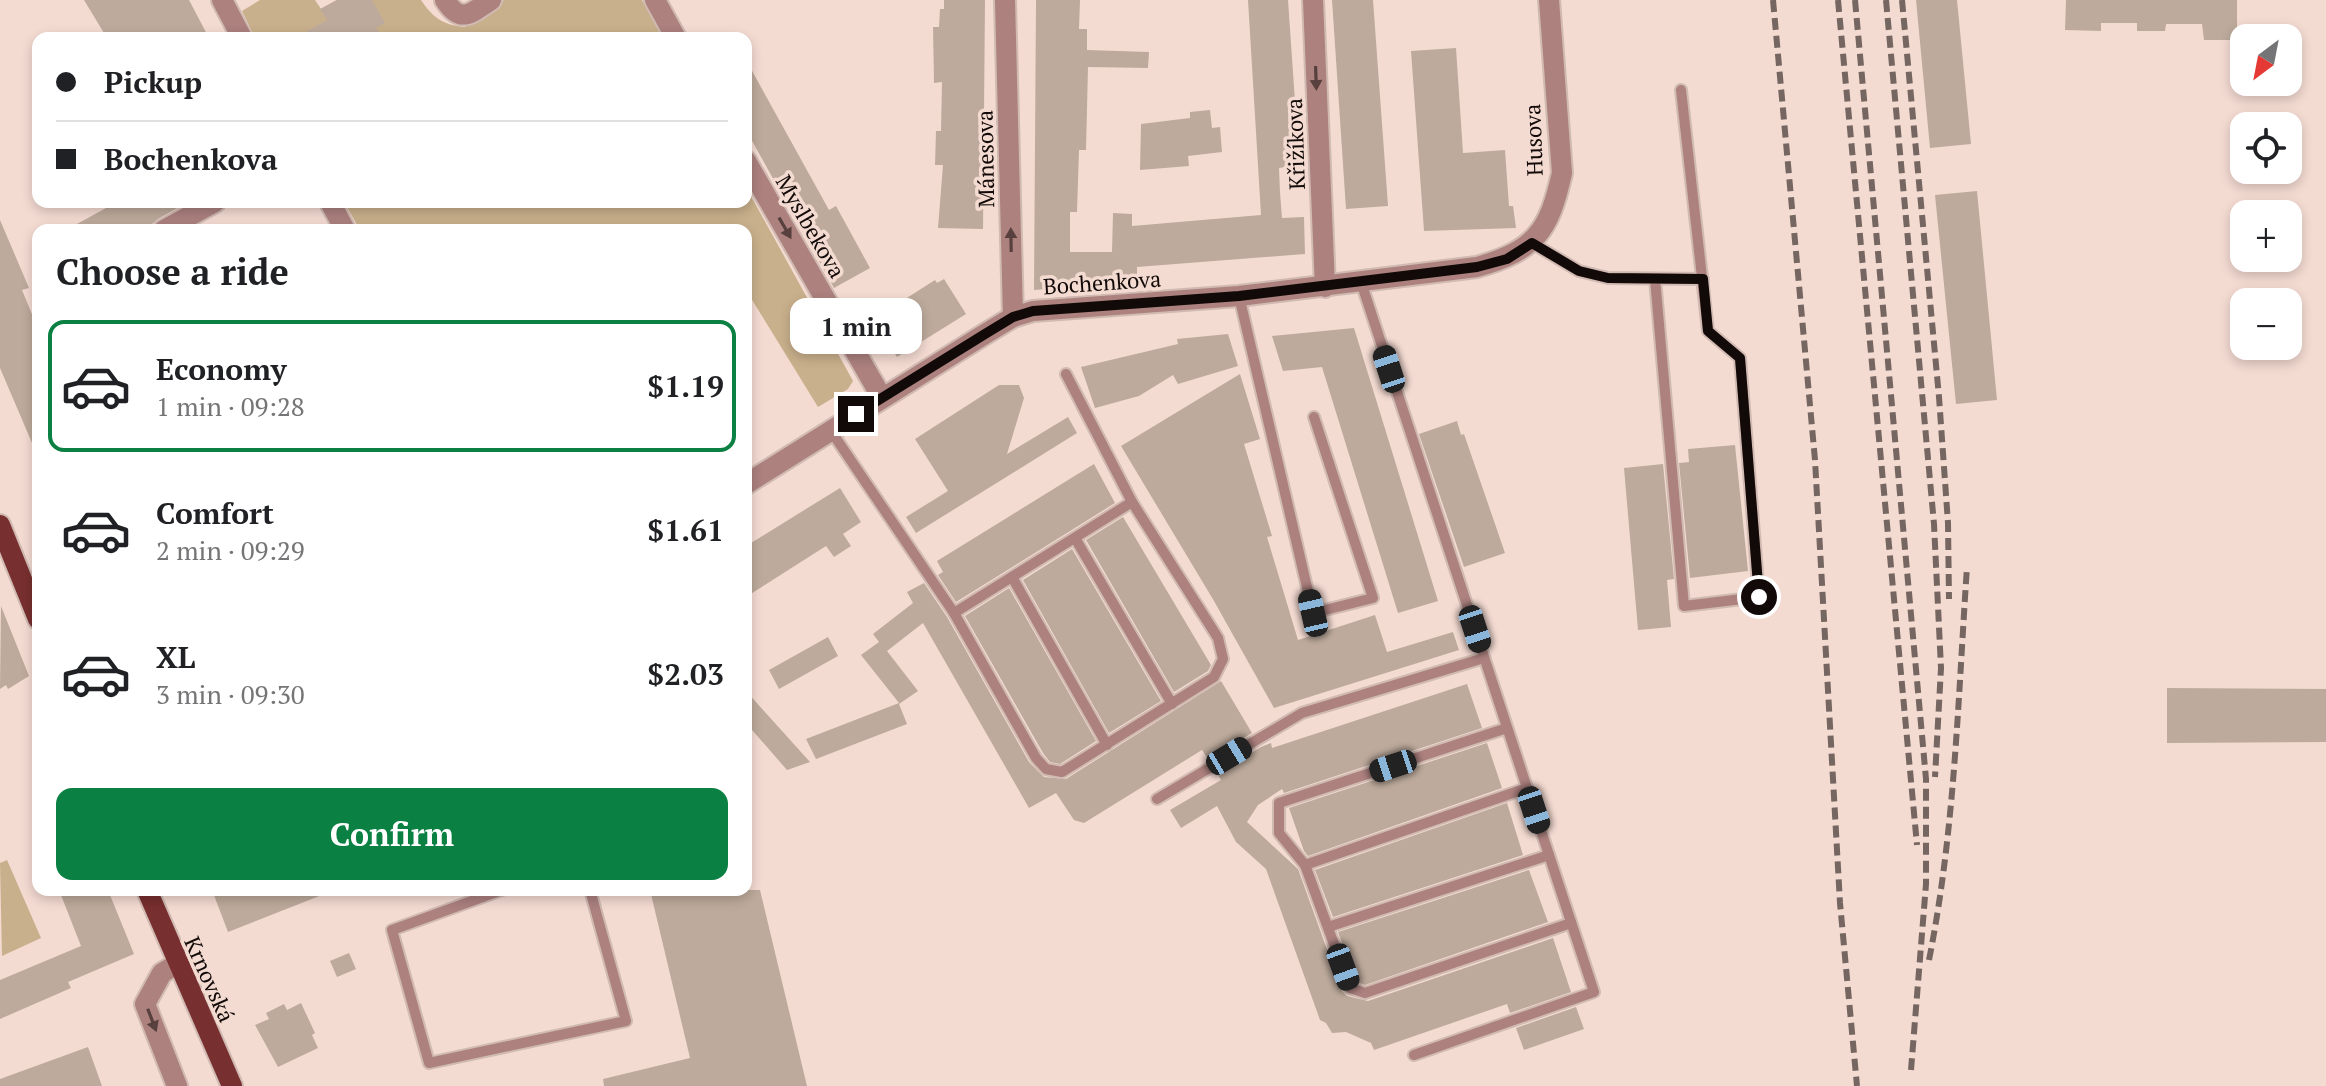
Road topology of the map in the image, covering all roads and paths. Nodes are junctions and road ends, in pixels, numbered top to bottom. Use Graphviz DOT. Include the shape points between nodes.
graph roads {
  1 [pos="222,0"];
  2 [pos="445,0"];
  3 [pos="491,0"];
  4 [pos="655,0"];
  5 [pos="1005,0"];
  6 [pos="1313,0"];
  7 [pos="1549,0"];
  8 [pos="239,32"];
  9 [pos="673,32"];
  10 [pos="1681,90"];
  11 [pos="752,171"];
  12 [pos="204,208"];
  13 [pos="175,224"];
  14 [pos="1532,243"];
  15 [pos="1507,259"];
  16 [pos="1655,279"];
  17 [pos="1703,279"];
  18 [pos="1361,282"];
  19 [pos="1325,287"];
  20 [pos="1239,296"];
  21 [pos="1013,317"];
  22 [pos="1066,374"];
  23 [pos="882,398"];
  24 [pos="1314,417"];
  25 [pos="831,431"];
  26 [pos="752,480"];
  27 [pos="1132,502"];
  28 [pos="0,525"];
  29 [pos="1075,538"];
  30 [pos="1012,577"];
  31 [pos="32,604"];
  32 [pos="954,613"];
  33 [pos="1484,658"];
  34 [pos="1172,704"];
  35 [pos="1507,728"];
  36 [pos="1107,745"];
  37 [pos="1527,788"];
  38 [pos="1157,799"];
  39 [pos="1549,855"];
  40 [pos="1305,865"];
  41 [pos="149,896"];
  42 [pos="486,896"];
  43 [pos="592,896"];
  44 [pos="1571,923"];
  45 [pos="1328,927"];
  46 [pos="177,964"];
  47 [pos="1414,1055"];
  48 [pos="177,1086"];
  49 [pos="232,1086"];
  1 -- 8 [label="street"];
  2 -- 3 [label="street" via="451,10 468,15"];
  4 -- 9 [label="street"];
  21 -- 5 [label="street, Mánesova, one-way"];
  6 -- 19 [label="street, Křižíkova, one-way"];
  7 -- 14 [label="street, Husova" via="1562,173 1547,224"];
  10 -- 17 [label="lane"];
  11 -- 23 [label="street, Myslbekova, one-way"];
  12 -- 13 [label="street"];
  14 -- 15 [label="street, Husova"];
  14 -- 16 [label="lane" via="1579,271"];
  15 -- 18 [label="street, Bochenkova"];
  16 -- 17 [label="lane"];
  16 -- 17 [label="lane" via="1684,606 1759,597 1740,358 1708,331"];
  18 -- 19 [label="street, Bochenkova"];
  18 -- 33 [label="lane"];
  19 -- 20 [label="street, Bochenkova"];
  20 -- 21 [label="street, Bochenkova" via="1033,311"];
  20 -- 24 [label="lane" via="1313,613 1373,598"];
  21 -- 23 [label="street, Bochenkova"];
  22 -- 27 [label="lane"];
  23 -- 25 [label="street, Bochenkova"];
  25 -- 26 [label="street, Bochenkova"];
  25 -- 32 [label="lane"];
  27 -- 29 [label="lane"];
  27 -- 34 [label="lane" via="1218,638 1223,659 1214,677"];
  28 -- 31 [label="main road"];
  29 -- 30 [label="lane"];
  29 -- 34 [label="lane"];
  30 -- 32 [label="lane"];
  30 -- 36 [label="lane"];
  32 -- 36 [label="lane" via="1046,769 1062,772"];
  33 -- 35 [label="lane"];
  33 -- 38 [label="lane" via="1302,713"];
  34 -- 36 [label="lane"];
  35 -- 37 [label="lane"];
  35 -- 40 [label="lane" via="1279,803 1279,833"];
  37 -- 39 [label="lane"];
  37 -- 40 [label="lane"];
  39 -- 44 [label="lane"];
  39 -- 45 [label="lane"];
  40 -- 45 [label="lane"];
  41 -- 46 [label="main road, Krnovská"];
  42 -- 43 [label="lane" via="392,930 429,1063 626,1021"];
  44 -- 45 [label="lane" via="1365,993 1350,988"];
  44 -- 47 [label="lane" via="1594,992"];
  46 -- 48 [label="street, one-way" via="162,973 145,1004"];
  46 -- 49 [label="main road, Krnovská"];
}
